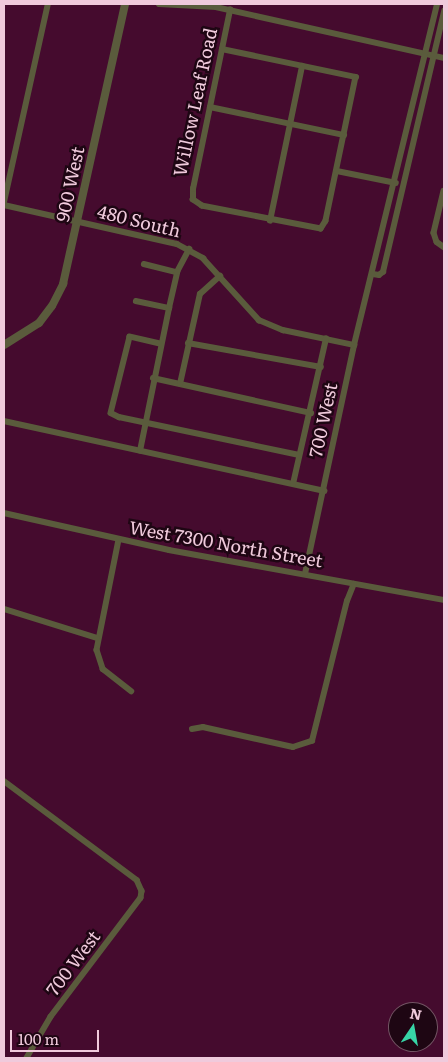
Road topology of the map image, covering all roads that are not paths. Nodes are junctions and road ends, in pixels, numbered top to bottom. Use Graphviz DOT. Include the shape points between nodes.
graph roads {
  1 [pos="48,4"];
  2 [pos="125,4"];
  3 [pos="159,4"];
  4 [pos="190,4"];
  5 [pos="437,4"];
  6 [pos="230,10"];
  7 [pos="444,11"];
  8 [pos="222,49"];
  9 [pos="424,53"];
  10 [pos="433,55"];
  11 [pos="444,58"];
  12 [pos="302,66"];
  13 [pos="210,106"];
  14 [pos="290,123"];
  15 [pos="344,134"];
  16 [pos="337,171"];
  17 [pos="395,183"];
  18 [pos="403,184"];
  19 [pos="444,191"];
  20 [pos="4,204"];
  21 [pos="76,221"];
  22 [pos="270,221"];
  23 [pos="444,247"];
  24 [pos="189,249"];
  25 [pos="144,264"];
  26 [pos="178,272"];
  27 [pos="373,274"];
  28 [pos="220,276"];
  29 [pos="136,301"];
  30 [pos="168,308"];
  31 [pos="326,339"];
  32 [pos="188,343"];
  33 [pos="160,344"];
  34 [pos="4,345"];
  35 [pos="354,345"];
  36 [pos="321,367"];
  37 [pos="153,378"];
  38 [pos="180,384"];
  39 [pos="311,413"];
  40 [pos="4,421"];
  41 [pos="146,422"];
  42 [pos="140,451"];
  43 [pos="299,455"];
  44 [pos="293,484"];
  45 [pos="324,491"];
  46 [pos="4,513"];
  47 [pos="119,540"];
  48 [pos="305,574"];
  49 [pos="354,584"];
  50 [pos="444,600"];
  51 [pos="4,609"];
  52 [pos="97,638"];
  53 [pos="131,691"];
  54 [pos="192,729"];
  55 [pos="4,781"];
  56 [pos="27,1058"];
  1 -- 20 [label="street"];
  2 -- 21 [label="street, 900 West"];
  3 -- 4 [label="street"];
  4 -- 6 [label="street"];
  5 -- 9 [label="street, 700 West"];
  6 -- 8 [label="street, Willow Leaf Road"];
  6 -- 9 [label="street"];
  7 -- 10 [label="street, 700 West"];
  8 -- 12 [label="street"];
  8 -- 13 [label="street, Willow Leaf Road"];
  9 -- 10 [label="street"];
  9 -- 17 [label="street, 700 West"];
  10 -- 11 [label="street"];
  10 -- 18 [label="street, 700 West"];
  12 -- 14 [label="street"];
  12 -- 15 [label="street" via="356,77"];
  13 -- 14 [label="street"];
  13 -- 22 [label="street, Willow Leaf Road" via="193,189 194,201 202,206"];
  14 -- 15 [label="street"];
  14 -- 22 [label="street"];
  15 -- 16 [label="street"];
  16 -- 17 [label="street"];
  16 -- 22 [label="street" via="323,228 316,230"];
  17 -- 18 [label="street"];
  17 -- 27 [label="street, 700 West"];
  18 -- 27 [label="street, 700 West" via="383,272"];
  19 -- 23 [label="street" via="434,233 437,242"];
  20 -- 21 [label="street, 480 South"];
  21 -- 24 [label="street, 480 South"];
  21 -- 34 [label="street, 900 West" via="66,275 56,300 34,328"];
  24 -- 26 [label="street"];
  24 -- 28 [label="street, 480 South"];
  25 -- 26 [label="street"];
  26 -- 30 [label="street"];
  27 -- 35 [label="street, 700 West"];
  28 -- 31 [label="street, 480 South" via="259,320 283,330"];
  28 -- 32 [label="street" via="200,294"];
  29 -- 30 [label="street"];
  30 -- 33 [label="street"];
  31 -- 35 [label="street, 480 South"];
  31 -- 36 [label="street"];
  32 -- 36 [label="street"];
  32 -- 38 [label="street"];
  33 -- 37 [label="street"];
  33 -- 41 [label="street" via="130,338 111,413 119,418"];
  35 -- 45 [label="street, 700 West"];
  36 -- 39 [label="street"];
  37 -- 38 [label="street"];
  37 -- 41 [label="street"];
  38 -- 39 [label="street"];
  39 -- 43 [label="street"];
  40 -- 42 [label="street"];
  41 -- 42 [label="street"];
  41 -- 43 [label="street"];
  42 -- 44 [label="street"];
  43 -- 44 [label="street"];
  44 -- 45 [label="street"];
  45 -- 48 [label="street, 700 West"];
  46 -- 47 [label="street, West 7300 North Street"];
  47 -- 48 [label="street, West 7300 North Street"];
  47 -- 52 [label="street"];
  48 -- 49 [label="street, West 7300 North Street"];
  49 -- 50 [label="street, West 7300 North Street"];
  49 -- 54 [label="street" via="345,608 316,734 309,744 293,747 203,727"];
  51 -- 52 [label="street" via="39,617"];
  52 -- 53 [label="street" via="103,669"];
  55 -- 56 [label="street, 700 West" via="137,880 142,888 141,898 51,1017"];
}
